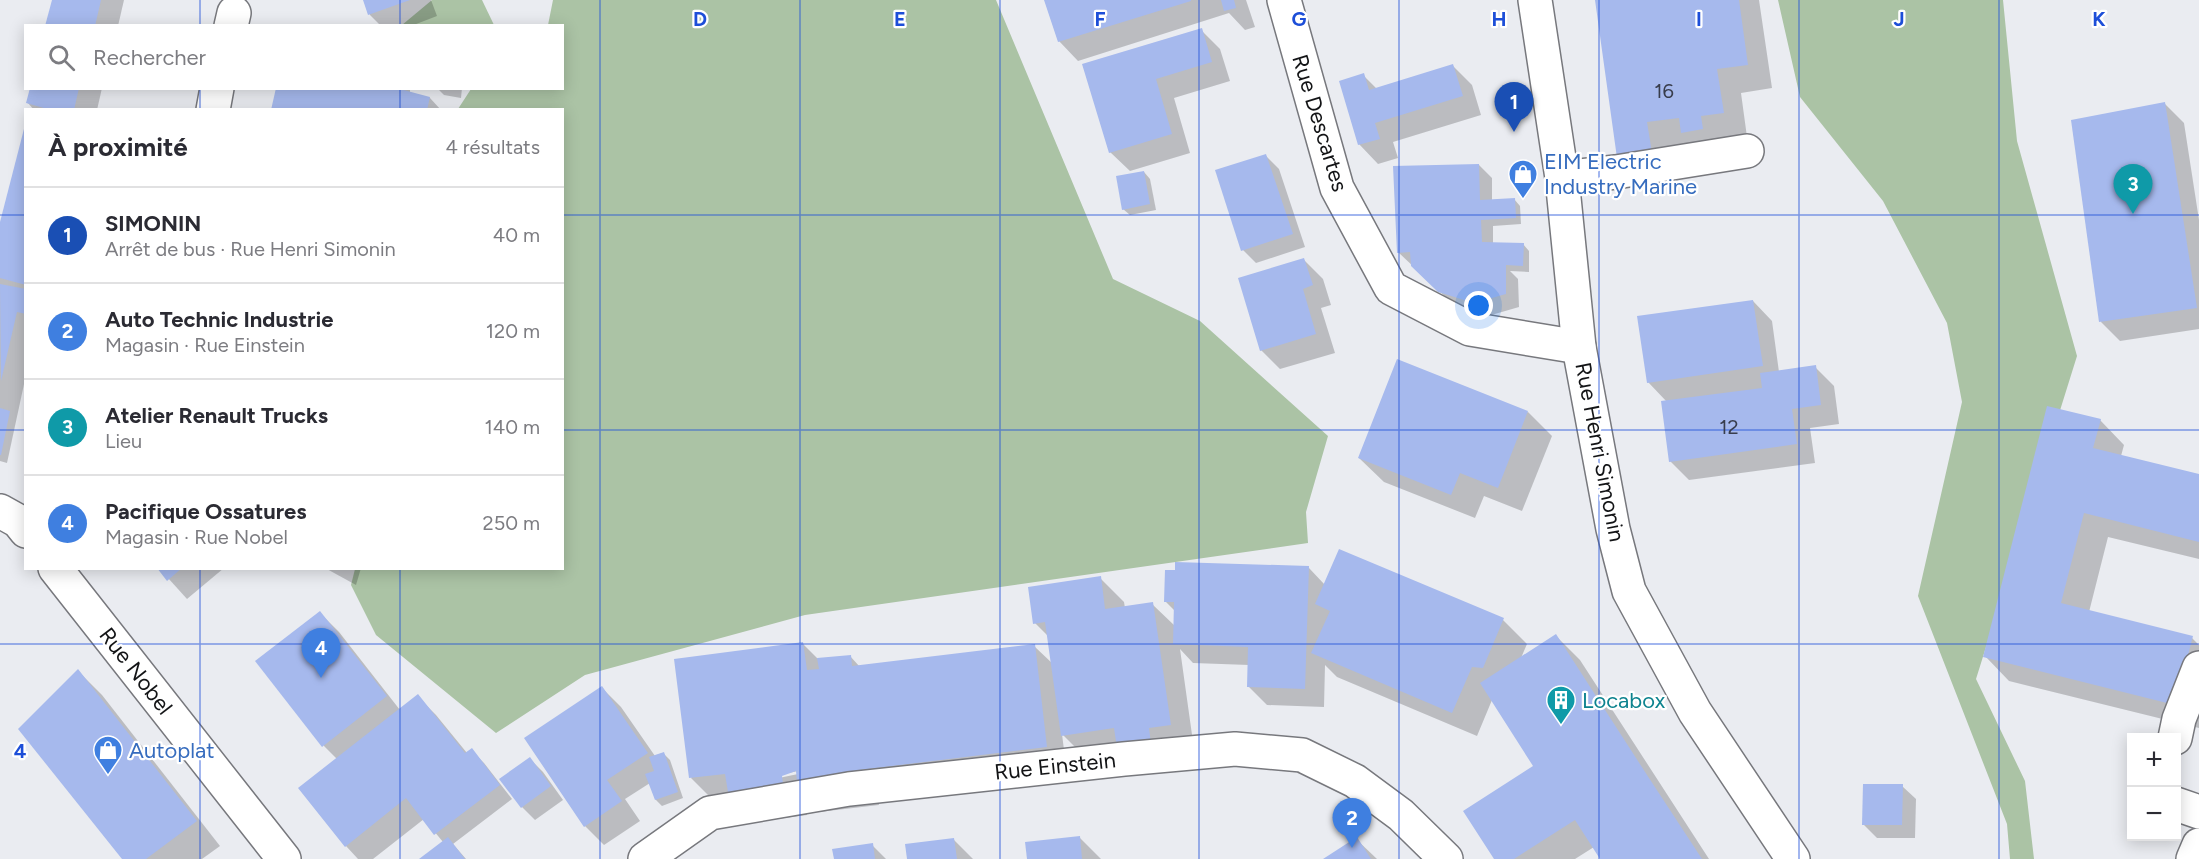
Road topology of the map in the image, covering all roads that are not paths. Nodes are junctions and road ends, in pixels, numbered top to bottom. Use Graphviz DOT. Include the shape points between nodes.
graph roads {
  1 [pos="1284,0"];
  2 [pos="1535,0"];
  3 [pos="217,90"];
  4 [pos="213,108"];
  5 [pos="1747,151"];
  6 [pos="1562,178"];
  7 [pos="1580,347"];
  8 [pos="57,570"];
  9 [pos="2199,668"];
  10 [pos="2176,733"];
  11 [pos="2181,806"];
  12 [pos="2199,812"];
  13 [pos="2199,845"];
  14 [pos="284,859"];
  15 [pos="645,859"];
  16 [pos="1446,859"];
  17 [pos="1793,859"];
  18 [pos="2193,859"];
  1 -- 7 [label="street, Rue Descartes" via="1337,188 1391,288 1470,329"];
  2 -- 6 [label="street, Rue Henri Simonin"];
  3 -- 4 [label="street"];
  5 -- 6 [label="street"];
  6 -- 7 [label="street, Rue Henri Simonin"];
  7 -- 17 [label="street, Rue Henri Simonin" via="1613,529 1629,591 1695,712"];
  8 -- 14 [label="street, Rue Nobel"];
  9 -- 10 [label="street"];
  11 -- 12 [label="street"];
  13 -- 18 [label="street"];
  15 -- 16 [label="street, Rue Einstein" via="710,813 849,789 1234,749 1302,755 1355,781 1401,815"];
}
